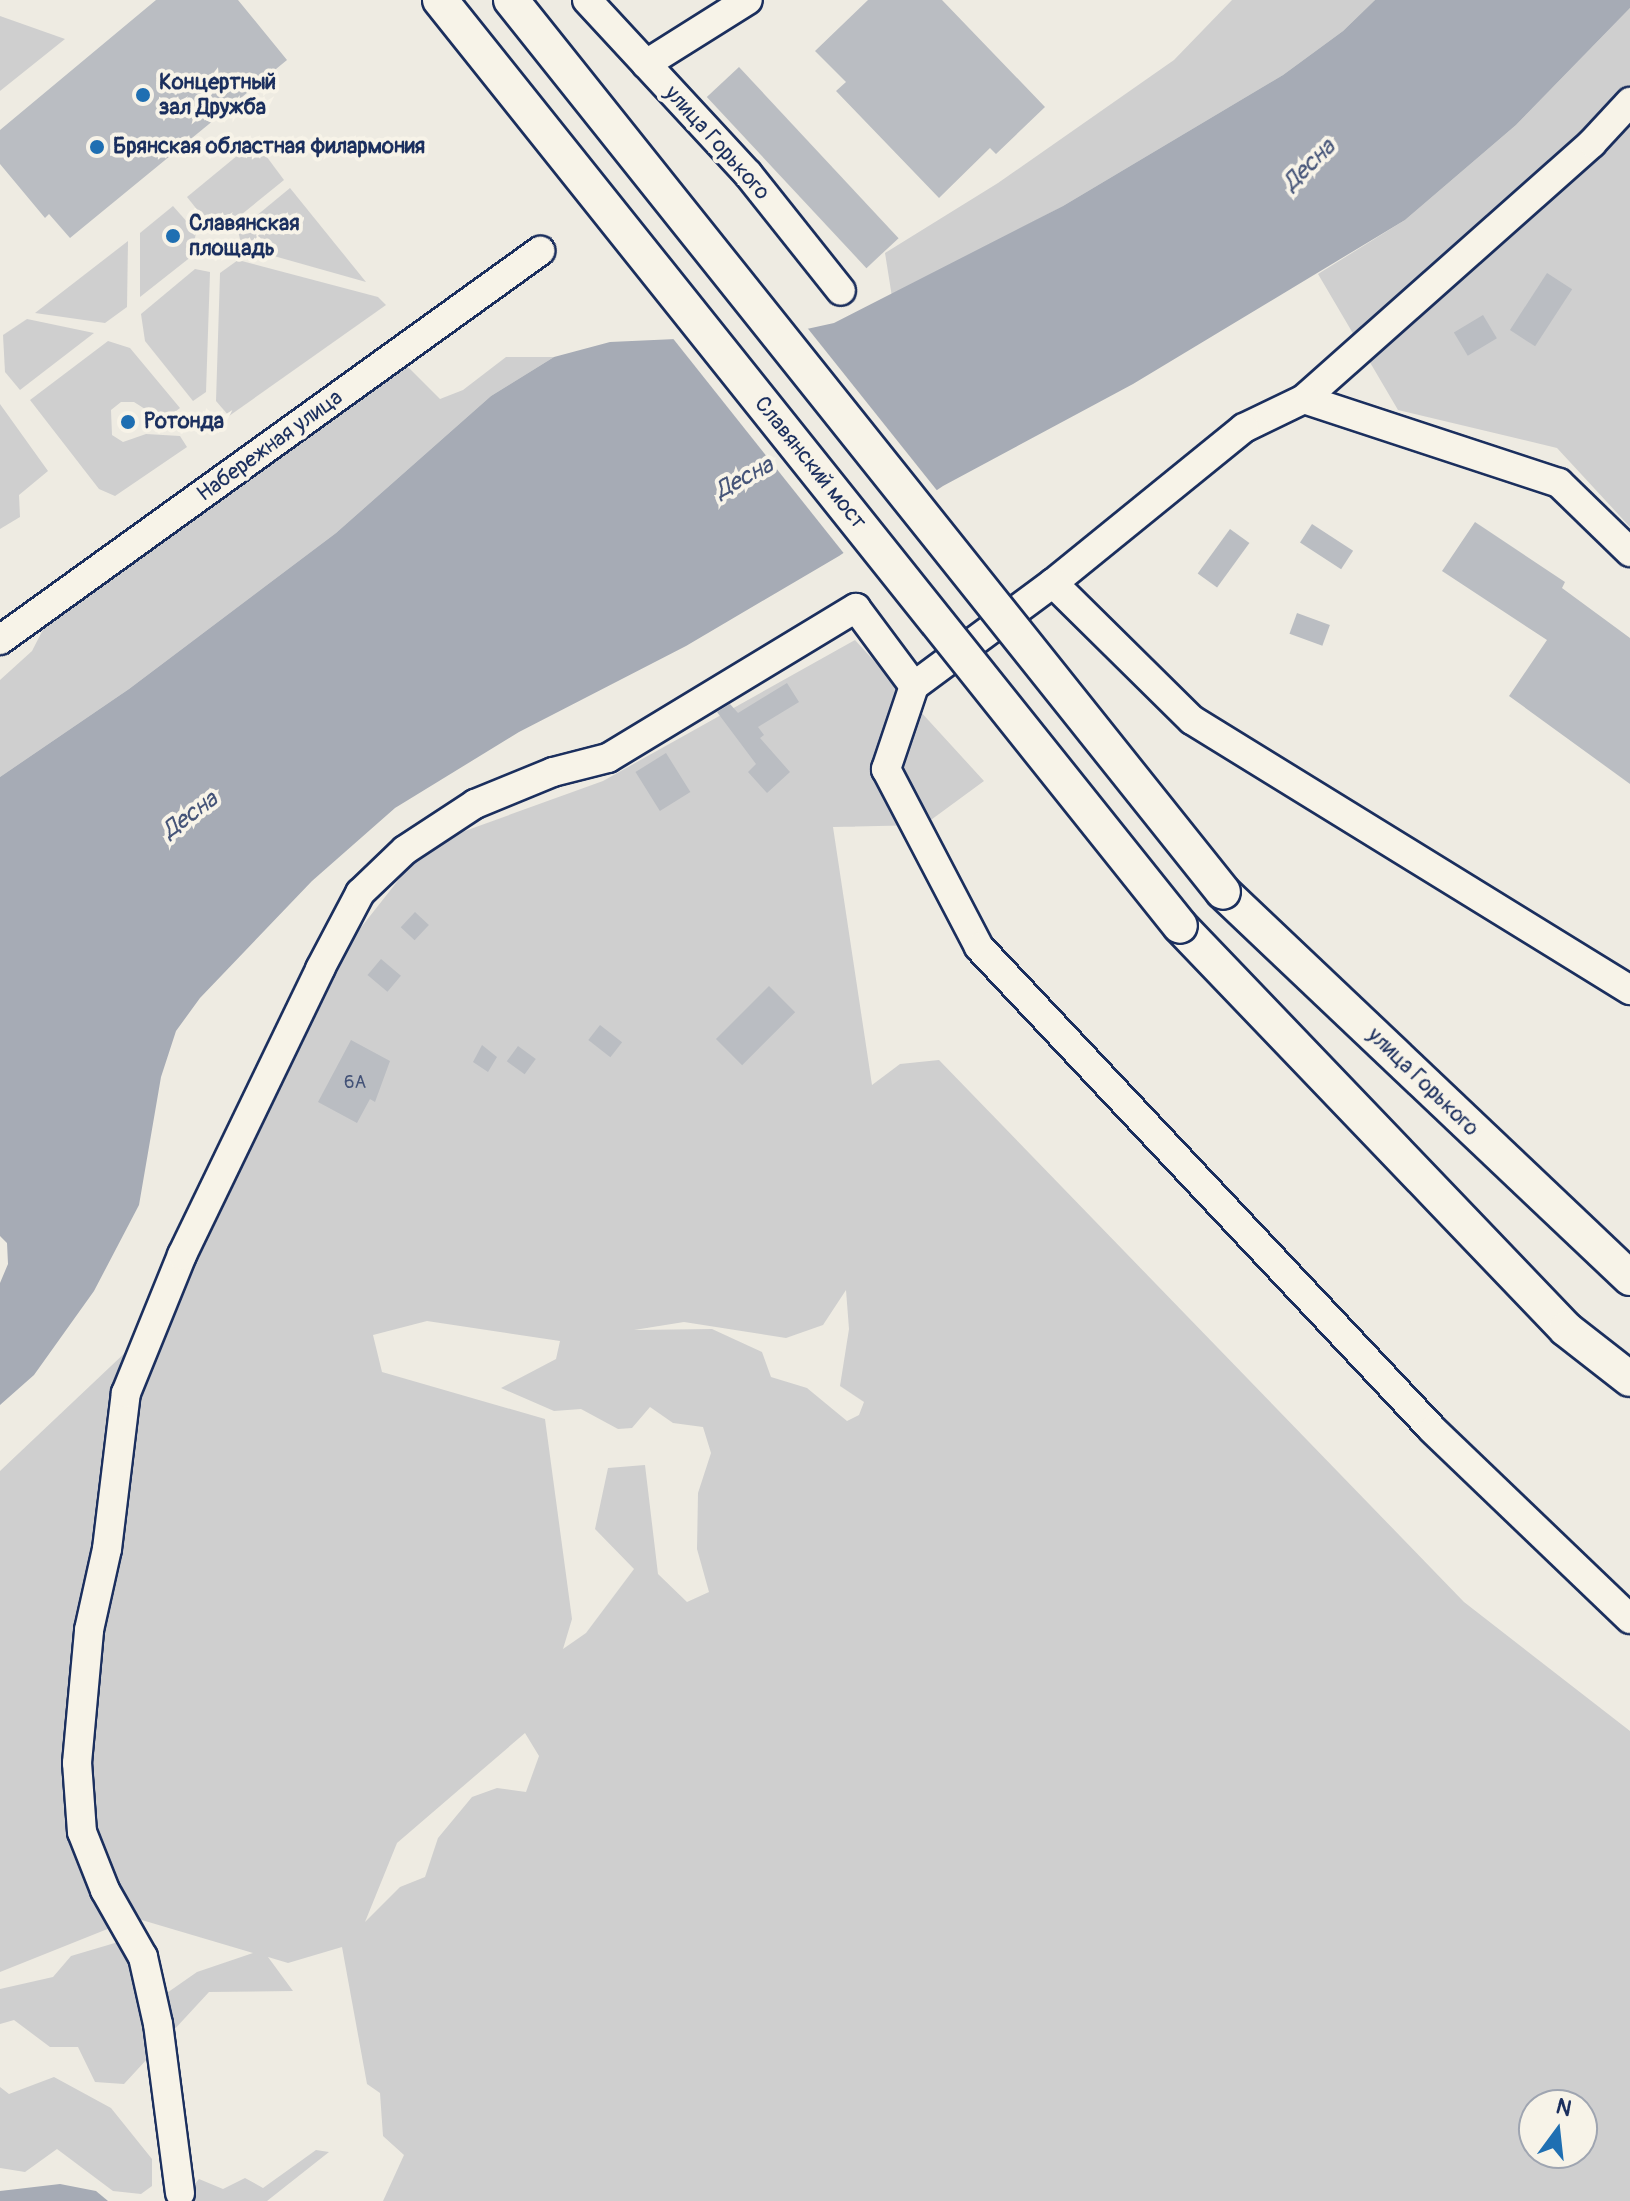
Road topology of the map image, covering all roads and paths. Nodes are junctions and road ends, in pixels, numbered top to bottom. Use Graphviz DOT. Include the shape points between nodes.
graph roads {
  1 [pos="440,0"];
  2 [pos="511,0"];
  3 [pos="587,0"];
  4 [pos="748,0"];
  5 [pos="646,64"];
  6 [pos="1630,102"];
  7 [pos="540,251"];
  8 [pos="841,291"];
  9 [pos="1304,399"];
  10 [pos="1630,552"];
  11 [pos="1053,583"];
  12 [pos="0,640"];
  13 [pos="914,686"];
  14 [pos="1630,990"];
  15 [pos="1627,1275"];
  16 [pos="1630,1379"];
  17 [pos="1630,1619"];
  18 [pos="180,2193"];
  1 -- 16 [label="main road, Славянский мост, bridge" via="1180,926 1566,1329"];
  2 -- 15 [label="main road, улица Горького, bridge" via="1223,892"];
  3 -- 5 [label="street, улица Горького"];
  4 -- 5 [label="street"];
  5 -- 8 [label="street, улица Горького" via="748,174"];
  6 -- 9 [label="street" via="1592,143"];
  7 -- 12 [label="street, Набережная улица"];
  9 -- 10 [label="street" via="1559,483"];
  9 -- 11 [label="street" via="1244,428"];
  11 -- 13 [label="street"];
  11 -- 14 [label="street" via="1192,720"];
  13 -- 17 [label="street" via="886,769 979,947 1433,1430"];
  13 -- 18 [label="street" via="856,608 608,758 553,772 475,804 405,850 360,893 320,969 182,1255 126,1393 107,1549 89,1630 77,1763 82,1832 105,1890 143,1957 158,2024"];
}
